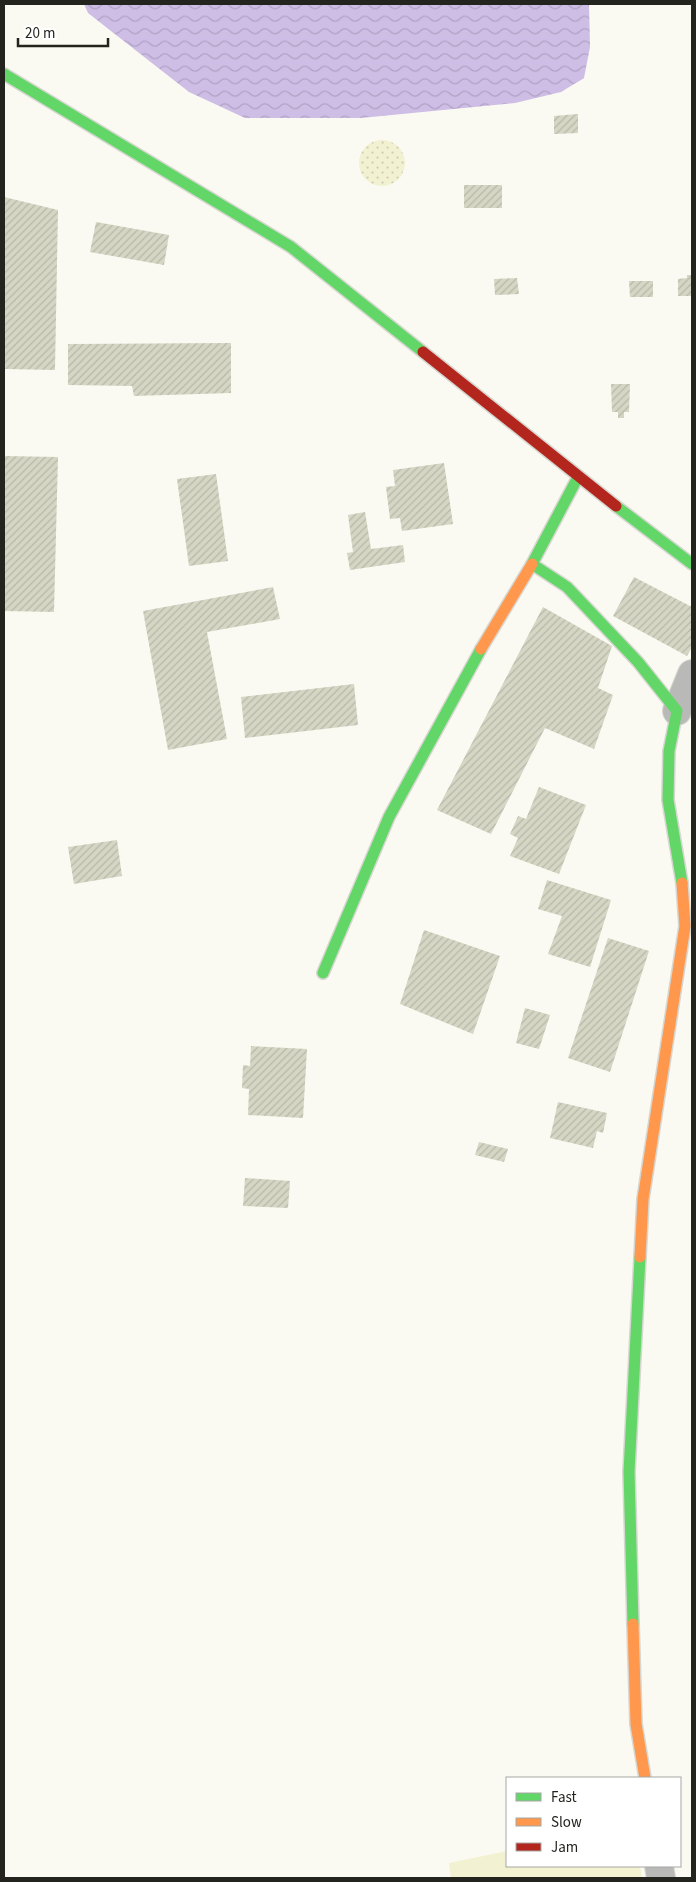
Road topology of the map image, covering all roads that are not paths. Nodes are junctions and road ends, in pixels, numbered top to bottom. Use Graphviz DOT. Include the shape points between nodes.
graph roads {
  1 [pos="4,74"];
  2 [pos="578,477"];
  3 [pos="532,564"];
  4 [pos="692,564"];
  5 [pos="692,674"];
  6 [pos="678,711"];
  7 [pos="324,973"];
  8 [pos="645,1777"];
  1 -- 2 [label="street" via="291,247"];
  2 -- 3 [label="street"];
  2 -- 4 [label="street"];
  3 -- 6 [label="street" via="567,587 638,662"];
  3 -- 7 [label="street" via="475,660 389,818"];
  5 -- 6 [label="street"];
  6 -- 8 [label="street" via="669,751 668,800 681,872 685,926 643,1199 629,1472 636,1724"];
}
